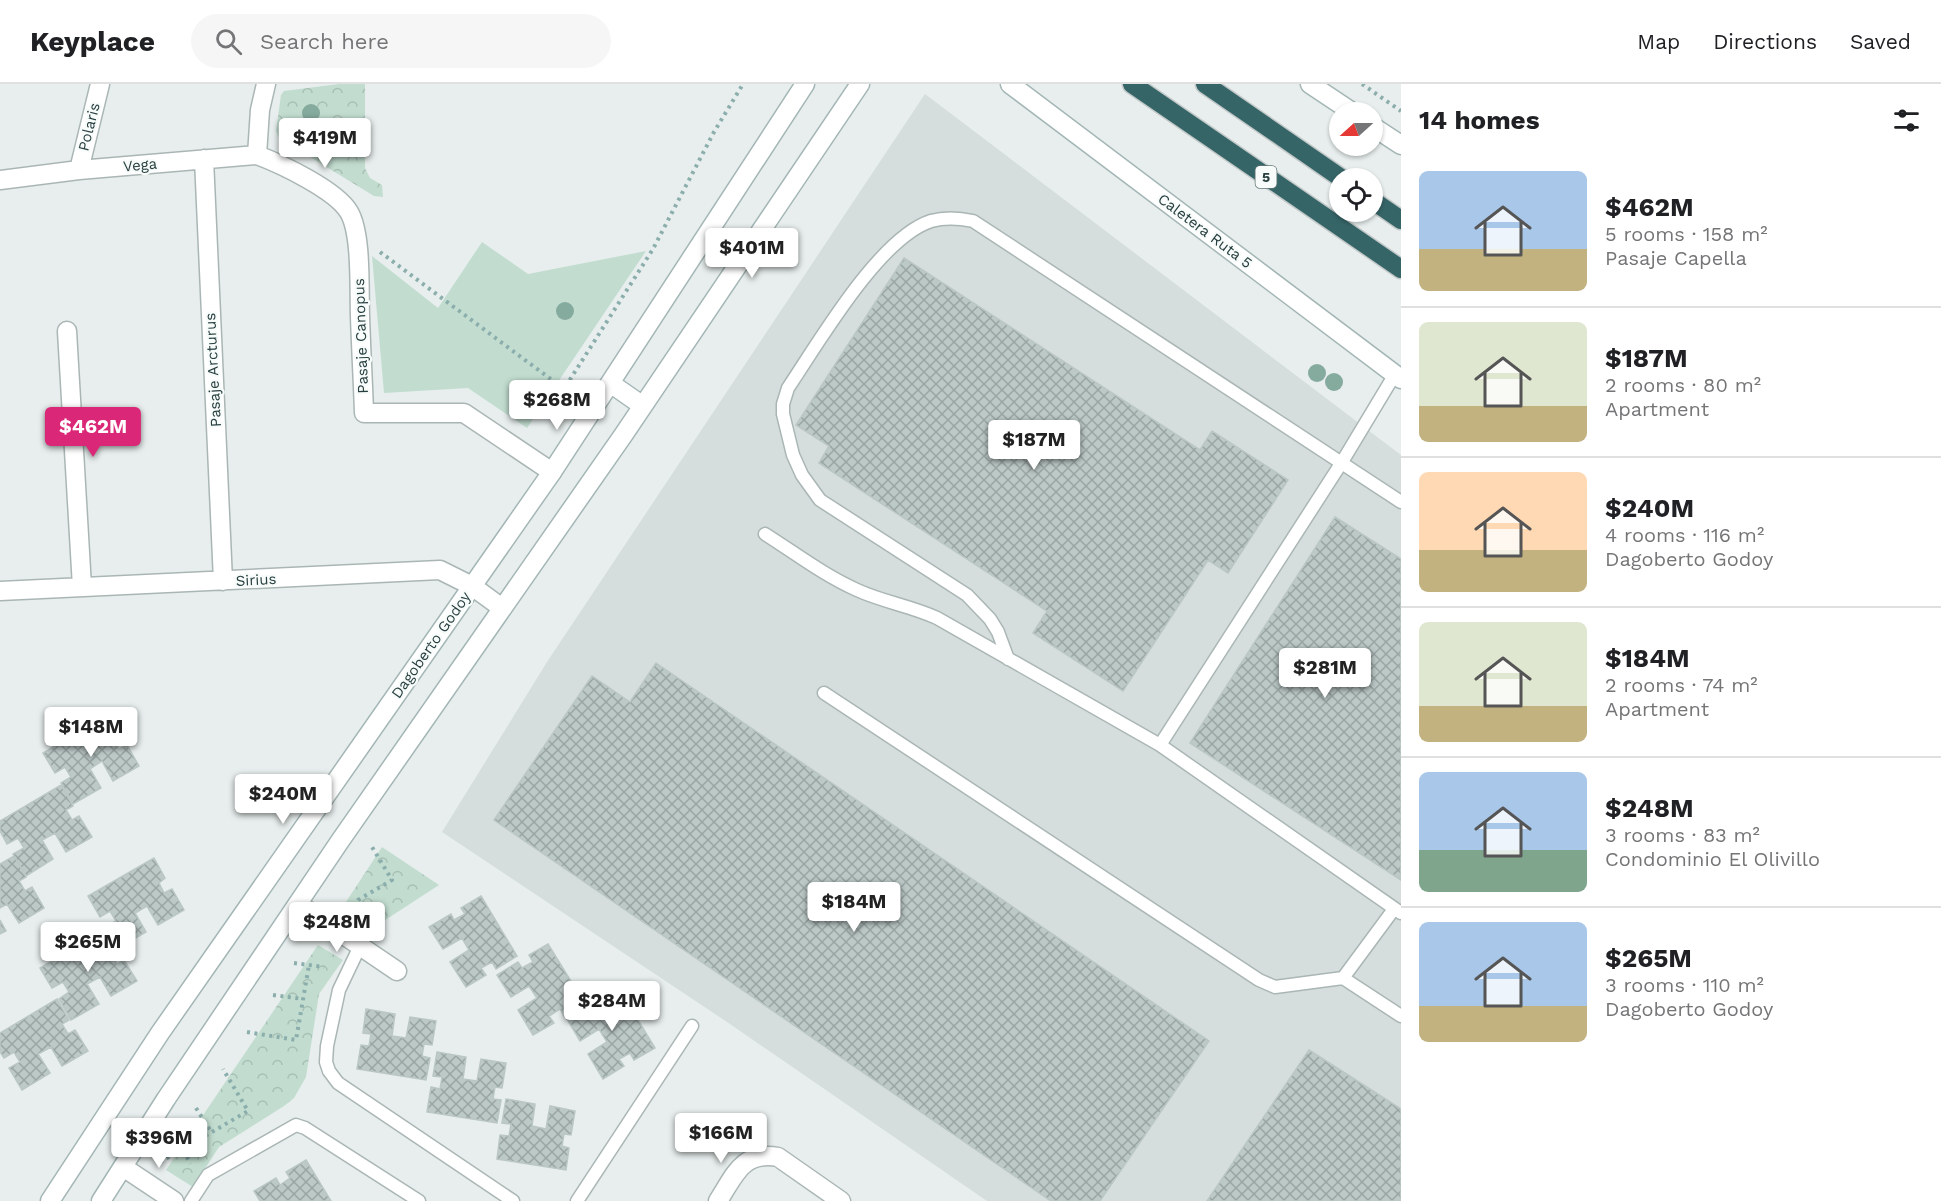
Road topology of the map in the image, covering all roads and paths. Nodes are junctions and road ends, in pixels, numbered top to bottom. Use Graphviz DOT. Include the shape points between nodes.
graph roads {
  1 [pos="100,84"];
  2 [pos="266,84"];
  3 [pos="743,84"];
  4 [pos="805,84"];
  5 [pos="860,84"];
  6 [pos="1010,84"];
  7 [pos="1132,84"];
  8 [pos="1205,84"];
  9 [pos="1310,84"];
  10 [pos="1362,84"];
  11 [pos="1337,102"];
  12 [pos="1401,111"];
  13 [pos="1383,133"];
  14 [pos="1401,145"];
  15 [pos="256,155"];
  16 [pos="204,159"];
  17 [pos="279,163"];
  18 [pos="79,170"];
  19 [pos="1329,170"];
  20 [pos="0,180"];
  21 [pos="1383,208"];
  22 [pos="1401,220"];
  23 [pos="355,233"];
  24 [pos="1401,269"];
  25 [pos="67,331"];
  26 [pos="1398,377"];
  27 [pos="610,383"];
  28 [pos="643,406"];
  29 [pos="1342,462"];
  30 [pos="552,472"];
  31 [pos="1401,502"];
  32 [pos="765,534"];
  33 [pos="223,581"];
  34 [pos="472,586"];
  35 [pos="82,587"];
  36 [pos="0,591"];
  37 [pos="502,608"];
  38 [pos="1008,659"];
  39 [pos="824,693"];
  40 [pos="1160,745"];
  41 [pos="372,847"];
  42 [pos="298,904"];
  43 [pos="1398,911"];
  44 [pos="338,931"];
  45 [pos="360,946"];
  46 [pos="294,963"];
  47 [pos="309,965"];
  48 [pos="324,967"];
  49 [pos="397,971"];
  50 [pos="1342,978"];
  51 [pos="273,995"];
  52 [pos="303,999"];
  53 [pos="1401,1016"];
  54 [pos="692,1026"];
  55 [pos="247,1032"];
  56 [pos="223,1069"];
  57 [pos="196,1108"];
  58 [pos="212,1133"];
  59 [pos="184,1150"];
  60 [pos="160,1162"];
  61 [pos="190,1164"];
  62 [pos="123,1167"];
  63 [pos="50,1201"];
  64 [pos="101,1201"];
  65 [pos="174,1201"];
  66 [pos="191,1201"];
  67 [pos="418,1201"];
  68 [pos="513,1201"];
  69 [pos="577,1201"];
  70 [pos="718,1201"];
  71 [pos="841,1201"];
  1 -- 18 [label="street, Polaris"];
  2 -- 15 [label="street"];
  3 -- 23 [label="path" via="653,249 564,389"];
  4 -- 27 [label="street, Dagoberto Godoy"];
  5 -- 28 [label="street"];
  6 -- 26 [label="street, Caletera Ruta 5"];
  7 -- 24 [label="highway, 5"];
  8 -- 19 [label="highway"];
  9 -- 11 [label="street"];
  10 -- 12 [label="path"];
  13 -- 14 [label="street"];
  15 -- 16 [label="street, Vega"];
  15 -- 17 [label="street, Vega"];
  16 -- 18 [label="street, Vega"];
  16 -- 33 [label="street, Pasaje Arcturus"];
  17 -- 23 [label="street, Pasaje Canopus" via="348,210"];
  18 -- 20 [label="street, Vega"];
  21 -- 22 [label="highway"];
  23 -- 30 [label="street, Pasaje Canopus" via="364,412 464,413"];
  25 -- 35 [label="street"];
  26 -- 29 [label="lane"];
  27 -- 28 [label="street"];
  27 -- 30 [label="street, Dagoberto Godoy"];
  28 -- 37 [label="street"];
  29 -- 31 [label="lane"];
  29 -- 38 [label="lane" via="973,221 946,218 918,227 870,269 788,388 783,404 784,424 802,475 820,500 967,595 990,619"];
  29 -- 40 [label="lane"];
  30 -- 34 [label="street, Dagoberto Godoy"];
  32 -- 38 [label="lane" via="849,586 920,610"];
  33 -- 34 [label="street, Sirius" via="440,570"];
  33 -- 35 [label="street, Sirius"];
  34 -- 37 [label="street, Sirius"];
  34 -- 63 [label="street, Dagoberto Godoy" via="160,1033"];
  35 -- 36 [label="street, Sirius"];
  37 -- 42 [label="street"];
  38 -- 40 [label="lane"];
  39 -- 50 [label="lane" via="1259,980 1275,987"];
  40 -- 43 [label="lane"];
  41 -- 44 [label="path" via="392,880 358,900"];
  42 -- 44 [label="street"];
  42 -- 62 [label="street"];
  43 -- 50 [label="lane"];
  44 -- 45 [label="street"];
  45 -- 49 [label="street"];
  45 -- 68 [label="lane" via="339,990 327,1046 329,1071 338,1083"];
  46 -- 47 [label="path"];
  47 -- 48 [label="path"];
  47 -- 52 [label="path"];
  50 -- 53 [label="lane"];
  51 -- 52 [label="path"];
  52 -- 55 [label="path" via="296,1040"];
  54 -- 69 [label="lane"];
  56 -- 58 [label="path" via="248,1111"];
  57 -- 58 [label="path"];
  58 -- 59 [label="path"];
  59 -- 60 [label="path"];
  59 -- 61 [label="path"];
  62 -- 64 [label="street"];
  62 -- 65 [label="street"];
  66 -- 67 [label="lane" via="208,1175 296,1125"];
  70 -- 71 [label="street" via="740,1168 753,1157 766,1155 778,1156"];
}
